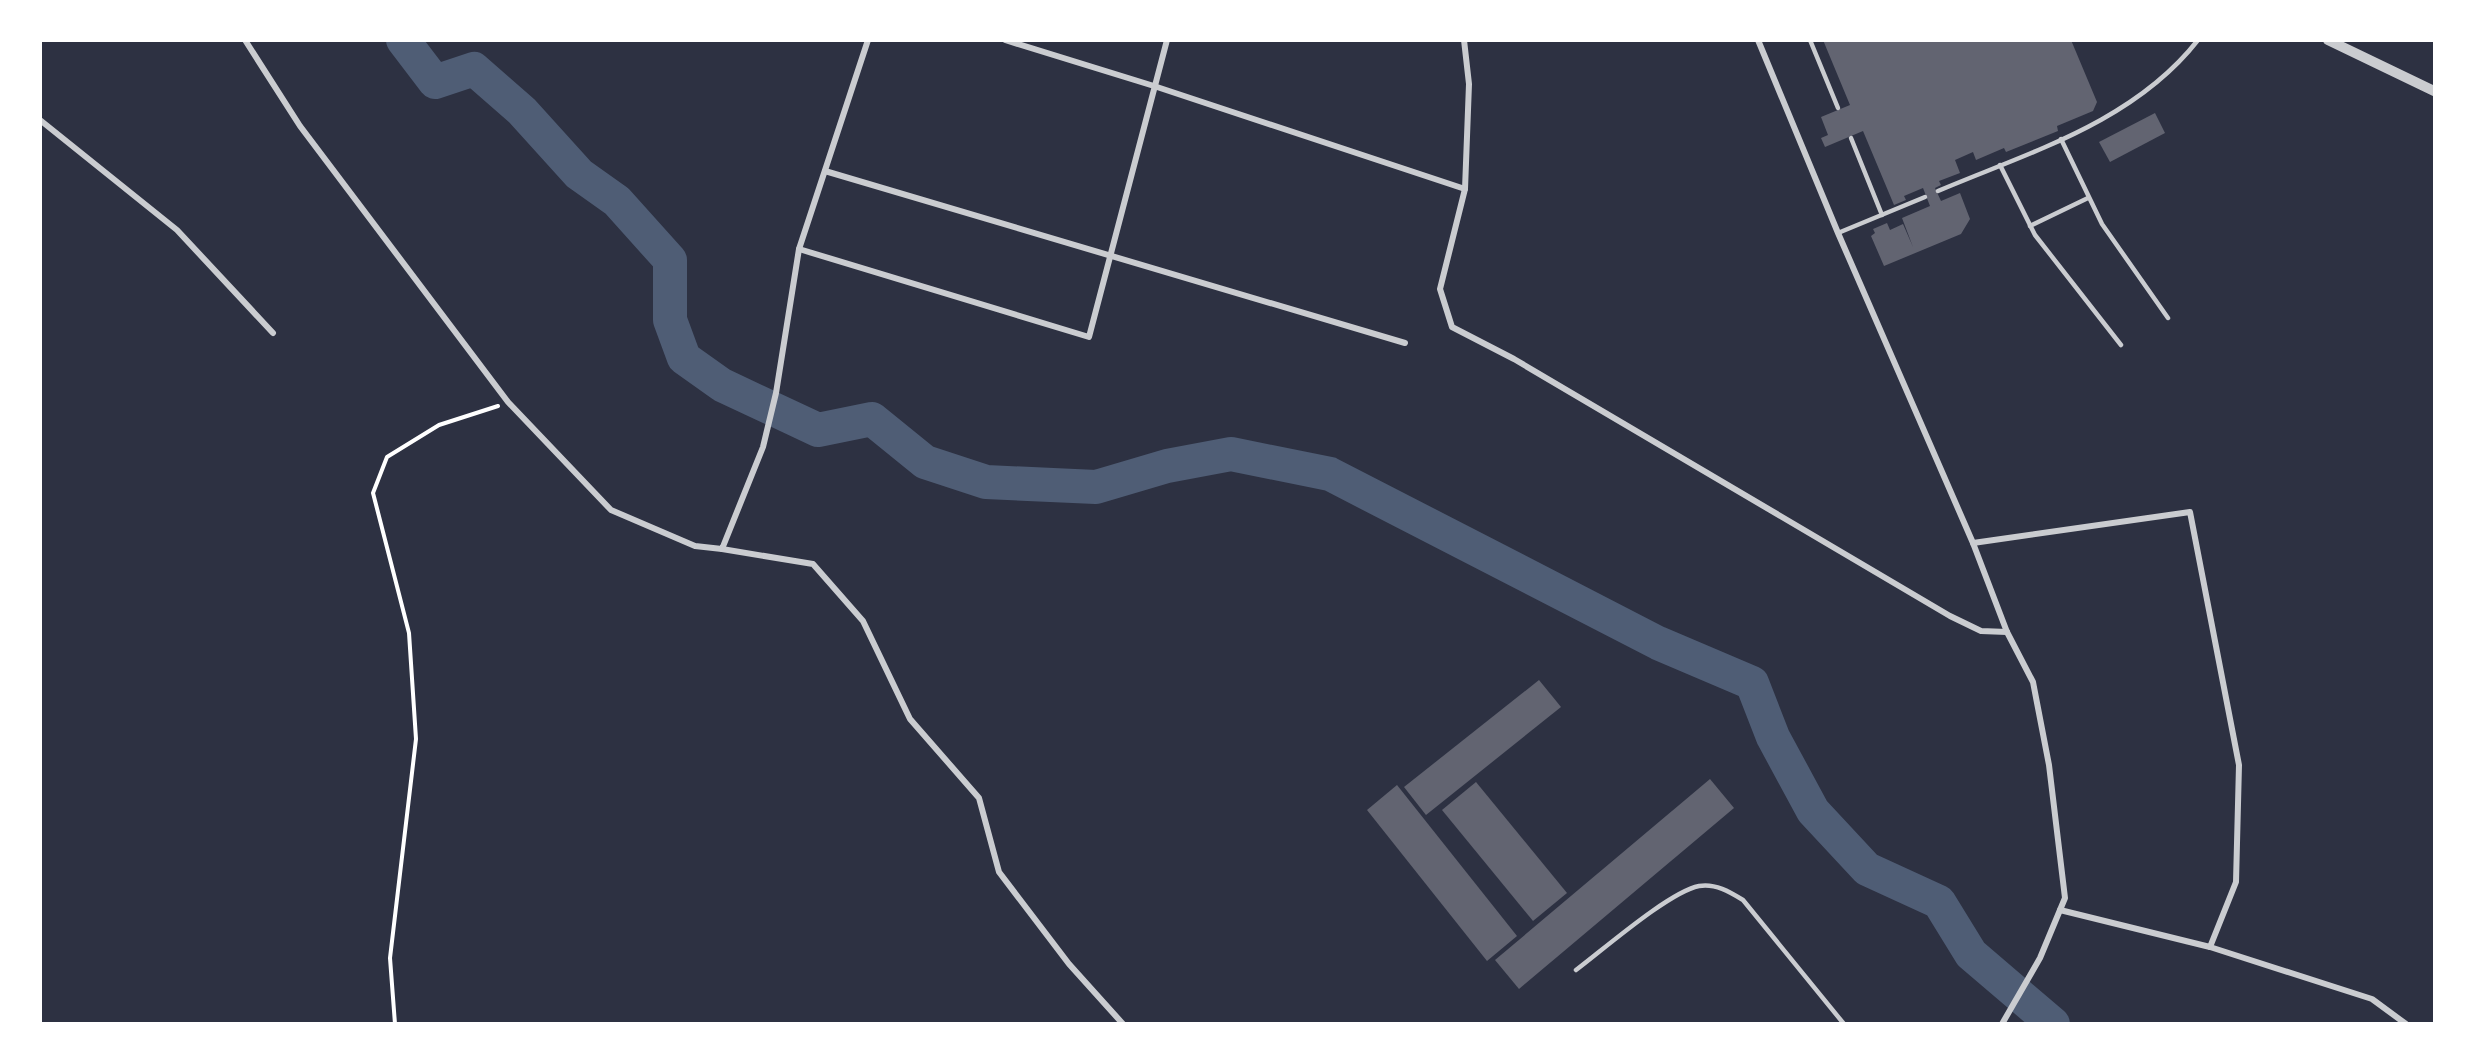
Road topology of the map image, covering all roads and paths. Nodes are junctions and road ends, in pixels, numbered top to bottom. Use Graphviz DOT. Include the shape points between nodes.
graph roads {
  1 [pos="245,40"];
  2 [pos="868,40"];
  3 [pos="1005,40"];
  4 [pos="1167,40"];
  5 [pos="1464,40"];
  6 [pos="1810,40"];
  7 [pos="2198,40"];
  8 [pos="2328,40"];
  9 [pos="1758,41"];
  10 [pos="1154,86"];
  11 [pos="2434,91"];
  12 [pos="1838,108"];
  13 [pos="40,120"];
  14 [pos="1851,138"];
  15 [pos="2061,140"];
  16 [pos="2000,165"];
  17 [pos="825,171"];
  18 [pos="1466,189"];
  19 [pos="1938,191"];
  20 [pos="1925,197"];
  21 [pos="2088,198"];
  22 [pos="1882,214"];
  23 [pos="2030,226"];
  24 [pos="1838,233"];
  25 [pos="799,249"];
  26 [pos="1110,255"];
  27 [pos="2168,318"];
  28 [pos="273,333"];
  29 [pos="1405,343"];
  30 [pos="2121,345"];
  31 [pos="508,402"];
  32 [pos="1973,543"];
  33 [pos="722,549"];
  34 [pos="2007,632"];
  35 [pos="2060,910"];
  36 [pos="2210,947"];
  37 [pos="1576,970"];
  38 [pos="395,1023"];
  39 [pos="1123,1023"];
  40 [pos="1844,1023"];
  41 [pos="2002,1023"];
  42 [pos="2406,1023"];
  1 -- 31 [label="street" via="300,126"];
  2 -- 17 [label="street"];
  3 -- 10 [label="street"];
  4 -- 10 [label="street"];
  5 -- 18 [label="street" via="1469,84"];
  6 -- 12 [label="lane"];
  7 -- 15 [label="lane" via="2140,97"];
  8 -- 11 [label="street"];
  9 -- 24 [label="street"];
  10 -- 18 [label="street"];
  10 -- 26 [label="street"];
  13 -- 28 [label="street" via="177,230"];
  14 -- 22 [label="lane"];
  15 -- 16 [label="lane"];
  15 -- 21 [label="lane"];
  16 -- 19 [label="lane"];
  16 -- 23 [label="lane"];
  17 -- 25 [label="street"];
  17 -- 26 [label="street"];
  18 -- 34 [label="street" via="1440,289 1452,327 1514,359 1950,616 1981,631"];
  20 -- 22 [label="lane"];
  21 -- 23 [label="lane"];
  21 -- 27 [label="lane" via="2113,242"];
  22 -- 24 [label="lane"];
  23 -- 30 [label="lane"];
  24 -- 32 [label="street"];
  25 -- 26 [label="street" via="1089,337"];
  25 -- 33 [label="street" via="776,393 763,447"];
  26 -- 29 [label="street"];
  31 -- 33 [label="street" via="612,510 695,546"];
  31 -- 38 [label="path" via="439,425 387,457 374,493 409,633 416,739 390,958"];
  32 -- 34 [label="street"];
  32 -- 36 [label="street" via="2190,512 2239,765 2236,882"];
  33 -- 39 [label="street" via="813,564 864,621 910,719 979,798 999,872 1069,964"];
  34 -- 35 [label="street" via="2033,682 2049,765 2065,898"];
  35 -- 36 [label="street"];
  35 -- 41 [label="street" via="2040,958"];
  36 -- 42 [label="street" via="2372,999"];
  37 -- 40 [label="lane" via="1666,902 1700,886 1725,889 1743,900"];
}
